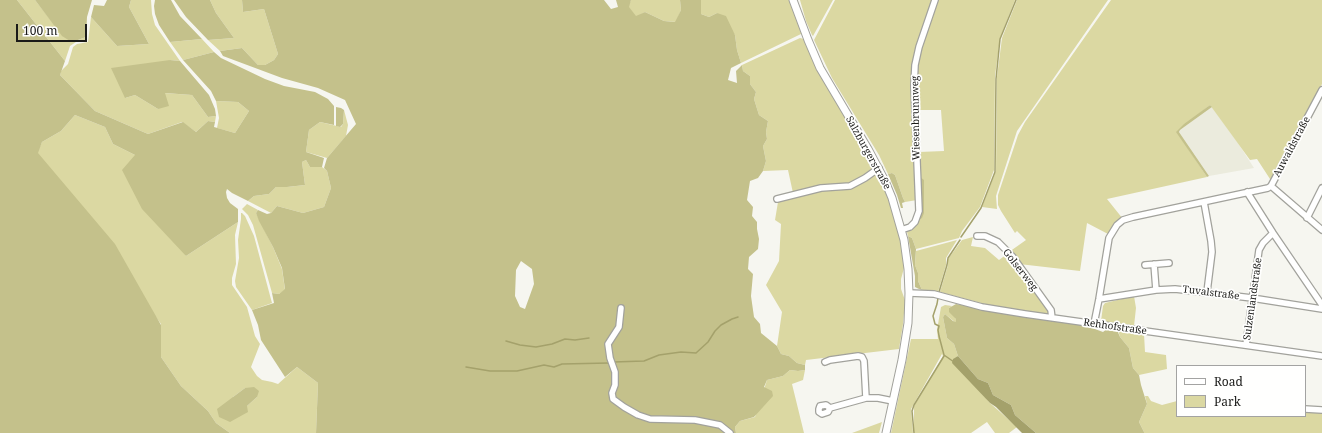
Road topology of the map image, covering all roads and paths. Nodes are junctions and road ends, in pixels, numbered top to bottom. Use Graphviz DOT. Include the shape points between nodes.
graph roads {
  1 [pos="794,0"];
  2 [pos="935,0"];
  3 [pos="1322,90"];
  4 [pos="879,168"];
  5 [pos="1271,186"];
  6 [pos="1322,188"];
  7 [pos="1247,192"];
  8 [pos="777,199"];
  9 [pos="1204,202"];
  10 [pos="1307,218"];
  11 [pos="901,230"];
  12 [pos="1322,230"];
  13 [pos="1273,233"];
  14 [pos="977,236"];
  15 [pos="1169,263"];
  16 [pos="1154,264"];
  17 [pos="1145,265"];
  18 [pos="1156,290"];
  19 [pos="1207,292"];
  20 [pos="909,293"];
  21 [pos="1252,298"];
  22 [pos="1100,299"];
  23 [pos="1322,305"];
  24 [pos="621,308"];
  25 [pos="1322,309"];
  26 [pos="1052,318"];
  27 [pos="1094,324"];
  28 [pos="1246,345"];
  29 [pos="1322,356"];
  30 [pos="825,362"];
  31 [pos="866,398"];
  32 [pos="890,400"];
  33 [pos="830,408"];
  34 [pos="1306,409"];
  35 [pos="1322,410"];
  36 [pos="730,433"];
  37 [pos="886,433"];
  1 -- 4 [label="main road, Salzburgerstraße" via="820,68"];
  2 -- 11 [label="street, Wiesenbrunnweg" via="915,65 919,211 915,222"];
  3 -- 5 [label="street, Auwaldstraße"];
  4 -- 8 [label="street" via="850,186 821,188"];
  4 -- 11 [label="main road, Salzburgerstraße" via="892,198"];
  5 -- 7 [label="street, Auwaldstraße"];
  5 -- 10 [label="street"];
  6 -- 10 [label="street"];
  7 -- 9 [label="street, Auwaldstraße"];
  7 -- 13 [label="street"];
  9 -- 19 [label="street" via="1212,252"];
  9 -- 22 [label="street, Auwaldstraße" via="1132,217 1117,225 1108,238"];
  10 -- 12 [label="street"];
  11 -- 20 [label="main road, Salzburgerstraße" via="906,252"];
  13 -- 21 [label="street, Sulzenlandstraße" via="1260,250"];
  13 -- 23 [label="street"];
  14 -- 26 [label="street, Golserweg" via="998,242 1013,257 1050,310"];
  15 -- 16 [label="street"];
  16 -- 17 [label="street"];
  16 -- 18 [label="street"];
  18 -- 19 [label="street, Tuvalstraße"];
  18 -- 22 [label="street, Tuvalstraße"];
  19 -- 21 [label="street, Tuvalstraße"];
  20 -- 26 [label="street, Rehhofstraße" via="934,294 982,307"];
  20 -- 32 [label="main road, Salzburgerstraße" via="906,336"];
  21 -- 25 [label="street, Tuvalstraße"];
  21 -- 28 [label="street, Sulzenlandstraße"];
  22 -- 27 [label="street, Auwaldstraße"];
  24 -- 36 [label="street" via="619,327 608,344 614,372 613,399 638,415 650,419 695,420 720,425"];
  26 -- 27 [label="street, Rehhofstraße"];
  27 -- 28 [label="street, Rehhofstraße"];
  28 -- 29 [label="street, Rehhofstraße"];
  30 -- 31 [label="street" via="862,357"];
  31 -- 32 [label="street"];
  31 -- 33 [label="street"];
  32 -- 37 [label="main road, Salzburgerstraße"];
  34 -- 35 [label="street"];
}
